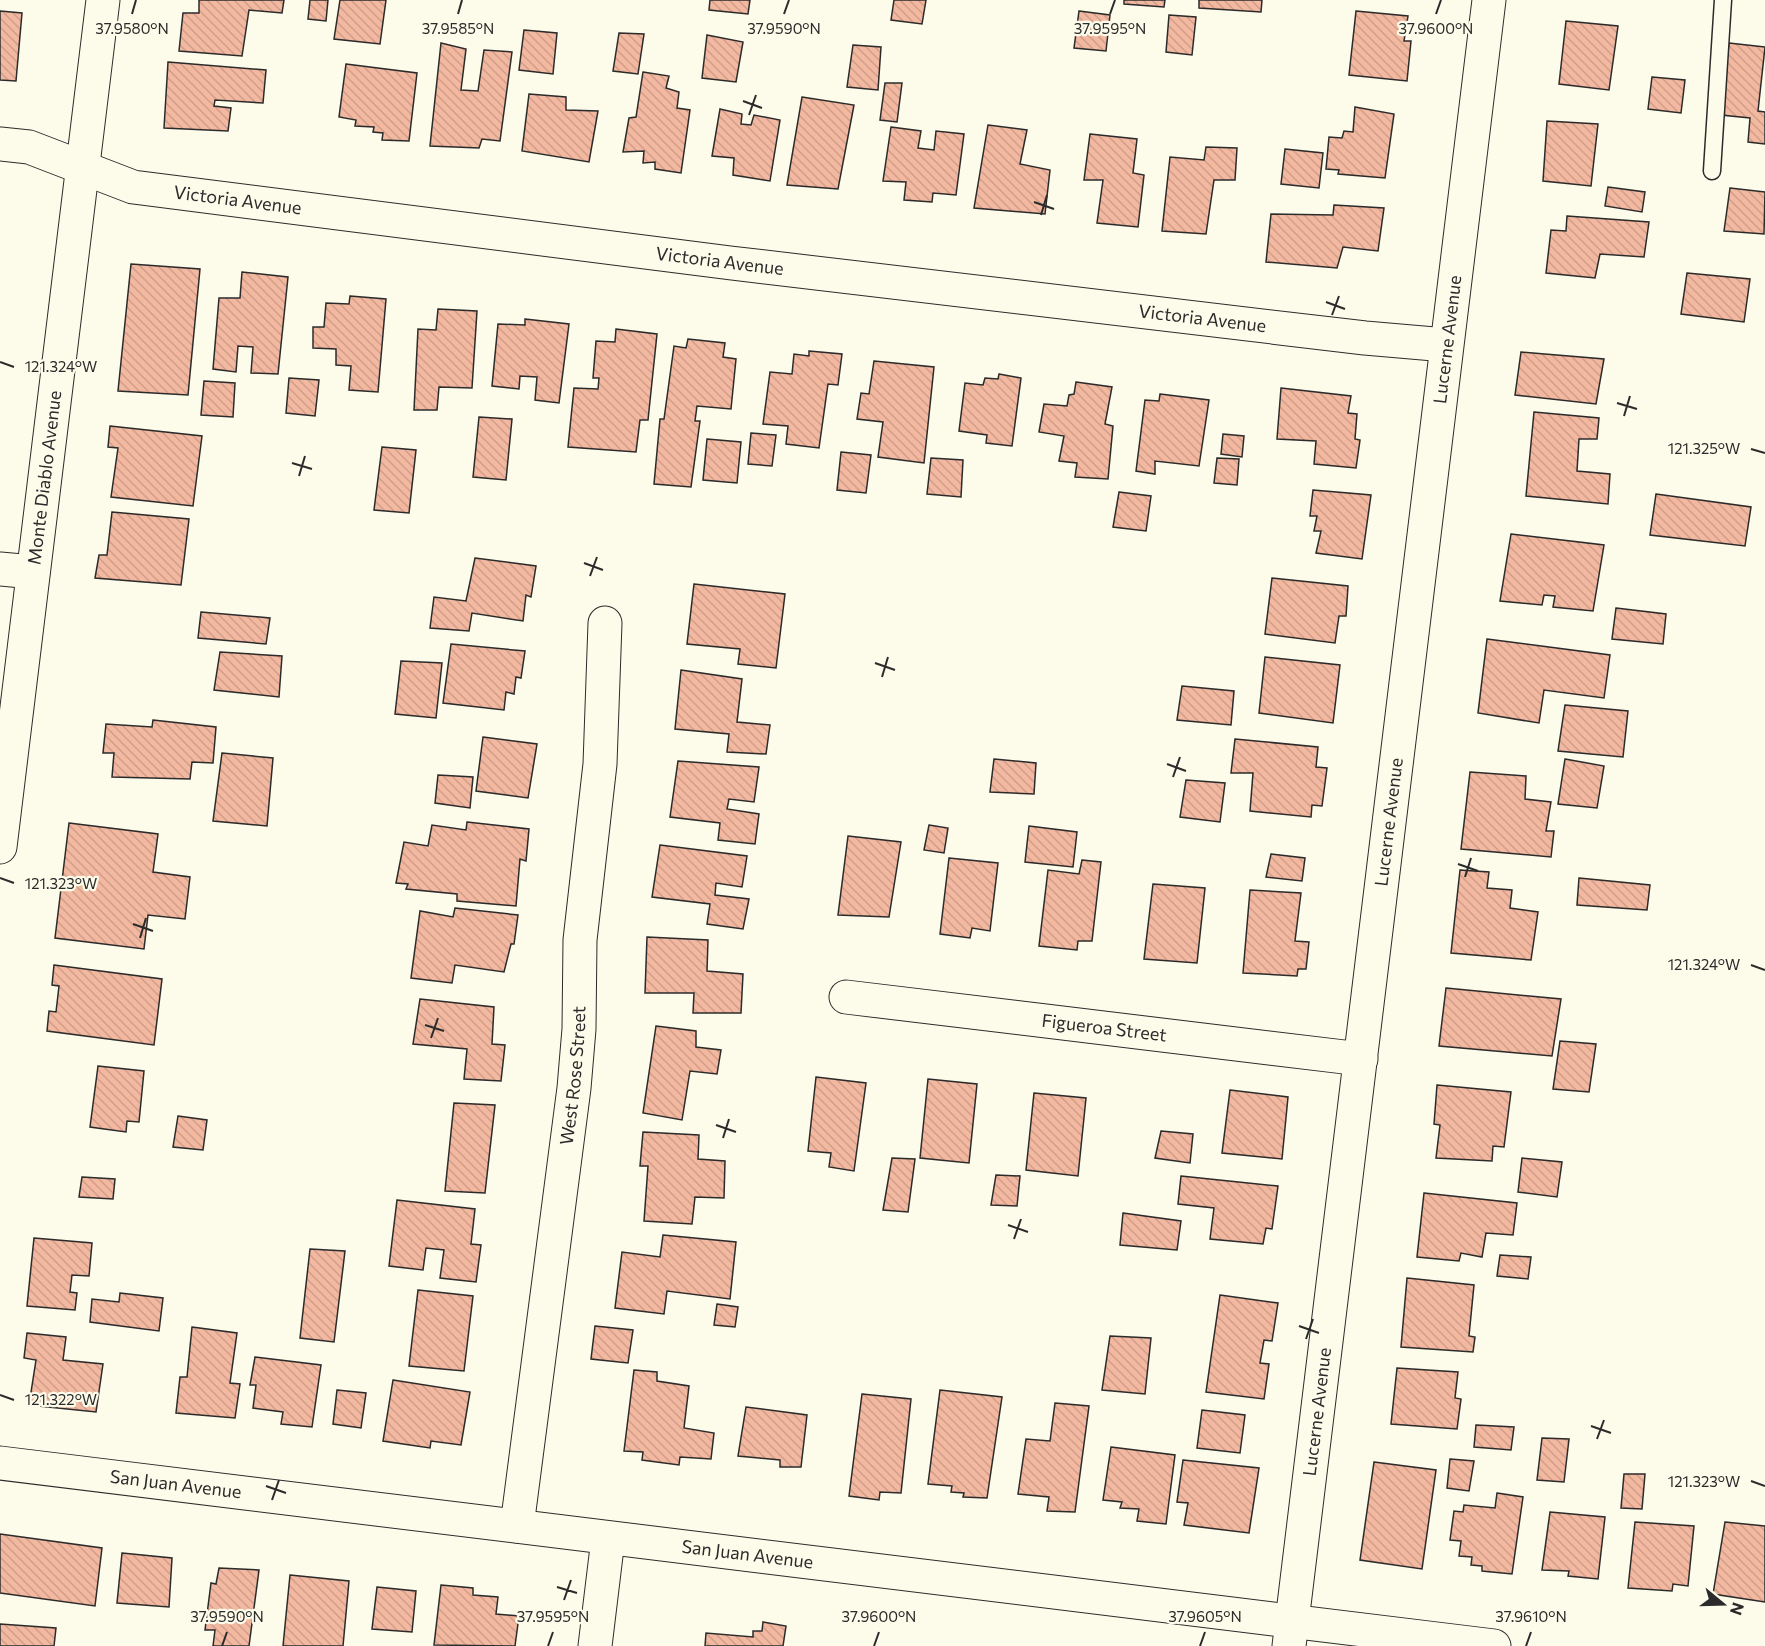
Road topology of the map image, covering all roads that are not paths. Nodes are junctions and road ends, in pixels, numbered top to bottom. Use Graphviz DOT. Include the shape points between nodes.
graph roads {
  1 [pos="103,0"];
  2 [pos="1489,0"];
  3 [pos="1723,0"];
  4 [pos="0,144"];
  5 [pos="82,168"];
  6 [pos="1712,171"];
  7 [pos="1446,345"];
  8 [pos="0,569"];
  9 [pos="33,572"];
  10 [pos="605,623"];
  11 [pos="0,847"];
  12 [pos="846,997"];
  13 [pos="1360,1059"];
  14 [pos="0,1463"];
  15 [pos="517,1526"];
  16 [pos="608,1539"];
  17 [pos="1290,1634"];
  18 [pos="595,1646"];
  19 [pos="1494,1646"];
  1 -- 5 [label="street, Monte Diablo Avenue"];
  2 -- 7 [label="street, Lucerne Avenue"];
  3 -- 6 [label="lane"];
  4 -- 5 [label="street, Victoria Avenue" via="29,147"];
  5 -- 7 [label="street, Victoria Avenue" via="133,187 742,264"];
  5 -- 9 [label="street, Monte Diablo Avenue"];
  7 -- 13 [label="street, Lucerne Avenue"];
  8 -- 9 [label="street"];
  9 -- 11 [label="street, Monte Diablo Avenue"];
  10 -- 15 [label="street, West Rose Street" via="600,764 580,940 574,1088"];
  12 -- 13 [label="street, Figueroa Street"];
  13 -- 17 [label="street, Lucerne Avenue"];
  14 -- 15 [label="street, San Juan Avenue"];
  15 -- 16 [label="street, San Juan Avenue"];
  16 -- 17 [label="street, San Juan Avenue"];
  16 -- 18 [label="street"];
  17 -- 19 [label="street, San Juan Avenue"];
}
